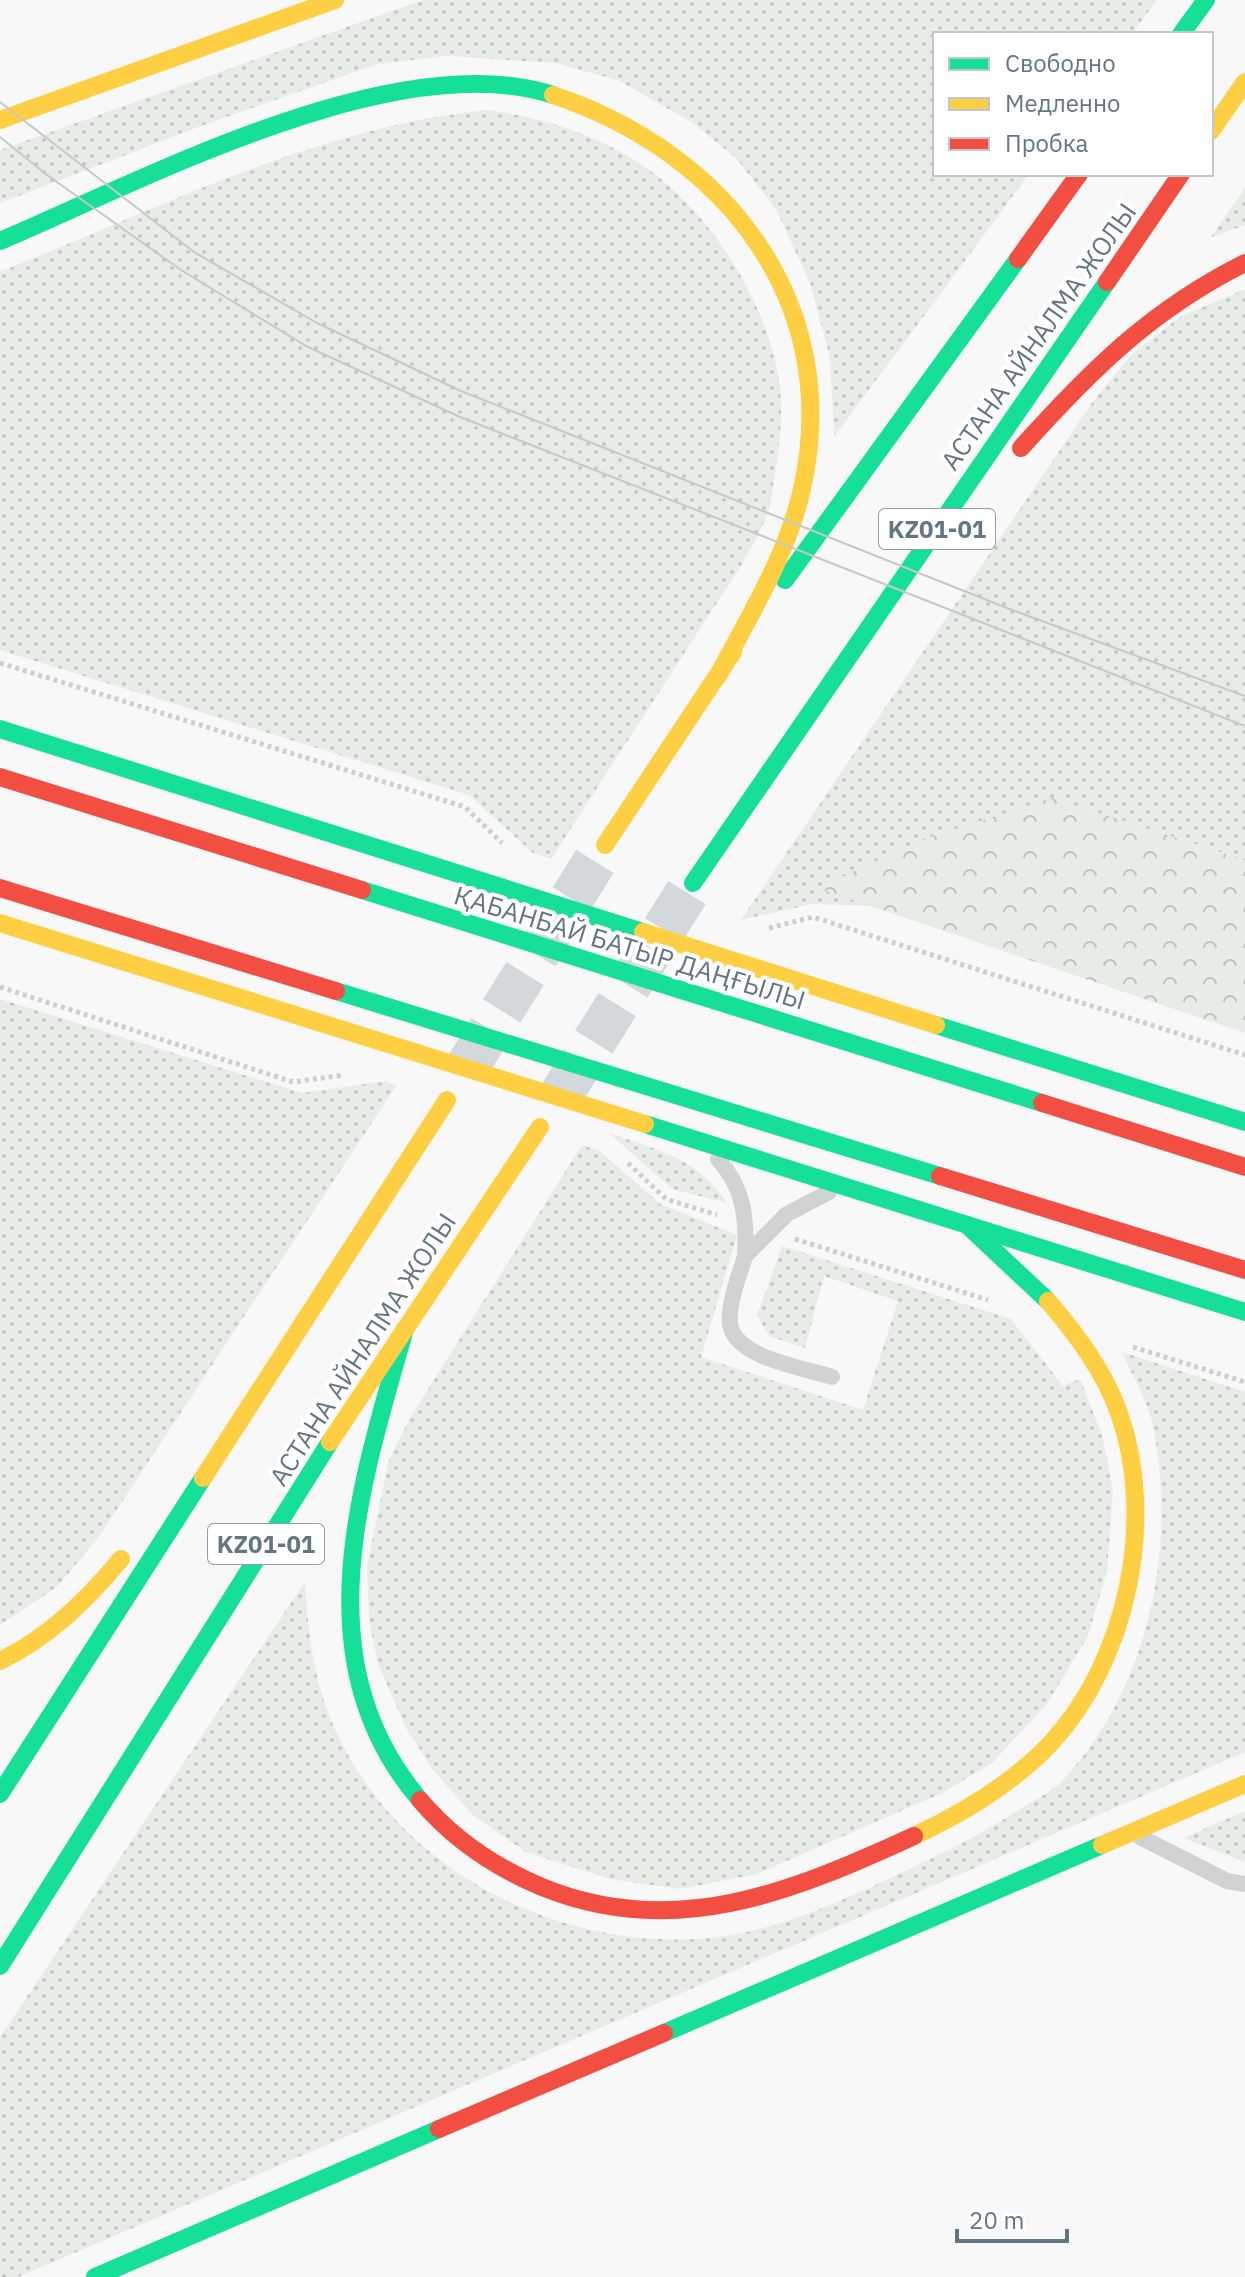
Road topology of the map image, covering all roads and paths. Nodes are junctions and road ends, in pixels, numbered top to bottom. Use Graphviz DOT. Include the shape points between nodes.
graph roads {
  1 [pos="335,0"];
  2 [pos="1206,0"];
  3 [pos="1182,32"];
  4 [pos="1245,82"];
  5 [pos="0,120"];
  6 [pos="1213,128"];
  7 [pos="1078,176"];
  8 [pos="1180,176"];
  9 [pos="0,241"];
  10 [pos="1245,263"];
  11 [pos="902,580"];
  12 [pos="718,676"];
  13 [pos="0,729"];
  14 [pos="0,777"];
  15 [pos="605,845"];
  16 [pos="693,883"];
  17 [pos="0,888"];
  18 [pos="0,923"];
  19 [pos="0,987"];
  20 [pos="356,1073"];
  21 [pos="447,1100"];
  22 [pos="1245,1122"];
  23 [pos="540,1127"];
  24 [pos="703,1143"];
  25 [pos="625,1160"];
  26 [pos="1245,1167"];
  27 [pos="842,1187"];
  28 [pos="747,1225"];
  29 [pos="968,1226"];
  30 [pos="767,1231"];
  31 [pos="745,1256"];
  32 [pos="1245,1270"];
  33 [pos="1003,1305"];
  34 [pos="1245,1312"];
  35 [pos="405,1329"];
  36 [pos="1094,1356"];
  37 [pos="832,1377"];
  38 [pos="1245,1382"];
  39 [pos="258,1390"];
  40 [pos="161,1509"];
  41 [pos="132,1545"];
  42 [pos="0,1661"];
  43 [pos="1245,1784"];
  44 [pos="0,1794"];
  45 [pos="1131,1833"];
  46 [pos="1245,1884"];
  47 [pos="0,1966"];
  48 [pos="95,2277"];
  1 -- 5 [label="main road"];
  2 -- 3 [label="main road"];
  4 -- 6 [label="main road"];
  7 -- 12 [label="main road, KZ01-01"];
  8 -- 11 [label="main road, АСТАНА АЙНАЛМА ЖОЛЫ / KZ01-01"];
  9 -- 12 [label="main road" via="260,133 398,93 452,85 505,86 559,96 626,122 686,162 736,210 781,283 796,321 810,400 807,463 787,535"];
  10 -- 11 [label="main road" via="1161,308 1102,358"];
  11 -- 16 [label="main road, АСТАНА АЙНАЛМА ЖОЛЫ / KZ01-01"];
  12 -- 15 [label="main road, KZ01-01"];
  13 -- 22 [label="main road"];
  14 -- 26 [label="main road, ҚАБАНБАЙ БАТЫР ДАҢҒЫЛЫ"];
  17 -- 32 [label="main road"];
  18 -- 24 [label="main road"];
  19 -- 20 [label="path" via="293,1082"];
  21 -- 39 [label="main road, KZ01-01"];
  23 -- 35 [label="main road, АСТАНА АЙНАЛМА ЖОЛЫ / KZ01-01"];
  24 -- 27 [label="main road"];
  24 -- 28 [label="lane" via="729,1172 743,1199"];
  25 -- 28 [label="path" via="666,1199"];
  27 -- 29 [label="main road"];
  27 -- 30 [label="lane" via="813,1199"];
  28 -- 31 [label="lane"];
  29 -- 34 [label="main road"];
  29 -- 36 [label="main road" via="1018,1267"];
  30 -- 31 [label="lane"];
  30 -- 33 [label="path"];
  31 -- 37 [label="lane" via="731,1307 730,1326 737,1341 750,1351"];
  35 -- 36 [label="main road" via="351,1527 349,1602 356,1660 375,1729 395,1770 434,1819 473,1853 537,1887 590,1904 665,1913 712,1908 809,1880 902,1844 1007,1782 1068,1724 1106,1663 1124,1606 1135,1536 1133,1471 1120,1410"];
  35 -- 47 [label="main road, АСТАНА АЙНАЛМА ЖОЛЫ / KZ01-01"];
  36 -- 38 [label="path" via="1118,1342"];
  39 -- 40 [label="main road"];
  39 -- 44 [label="main road, KZ01-01"];
  41 -- 42 [label="main road" via="84,1604 24,1651"];
  43 -- 45 [label="main road"];
  45 -- 46 [label="lane" via="1227,1881"];
  45 -- 48 [label="main road"];
}
